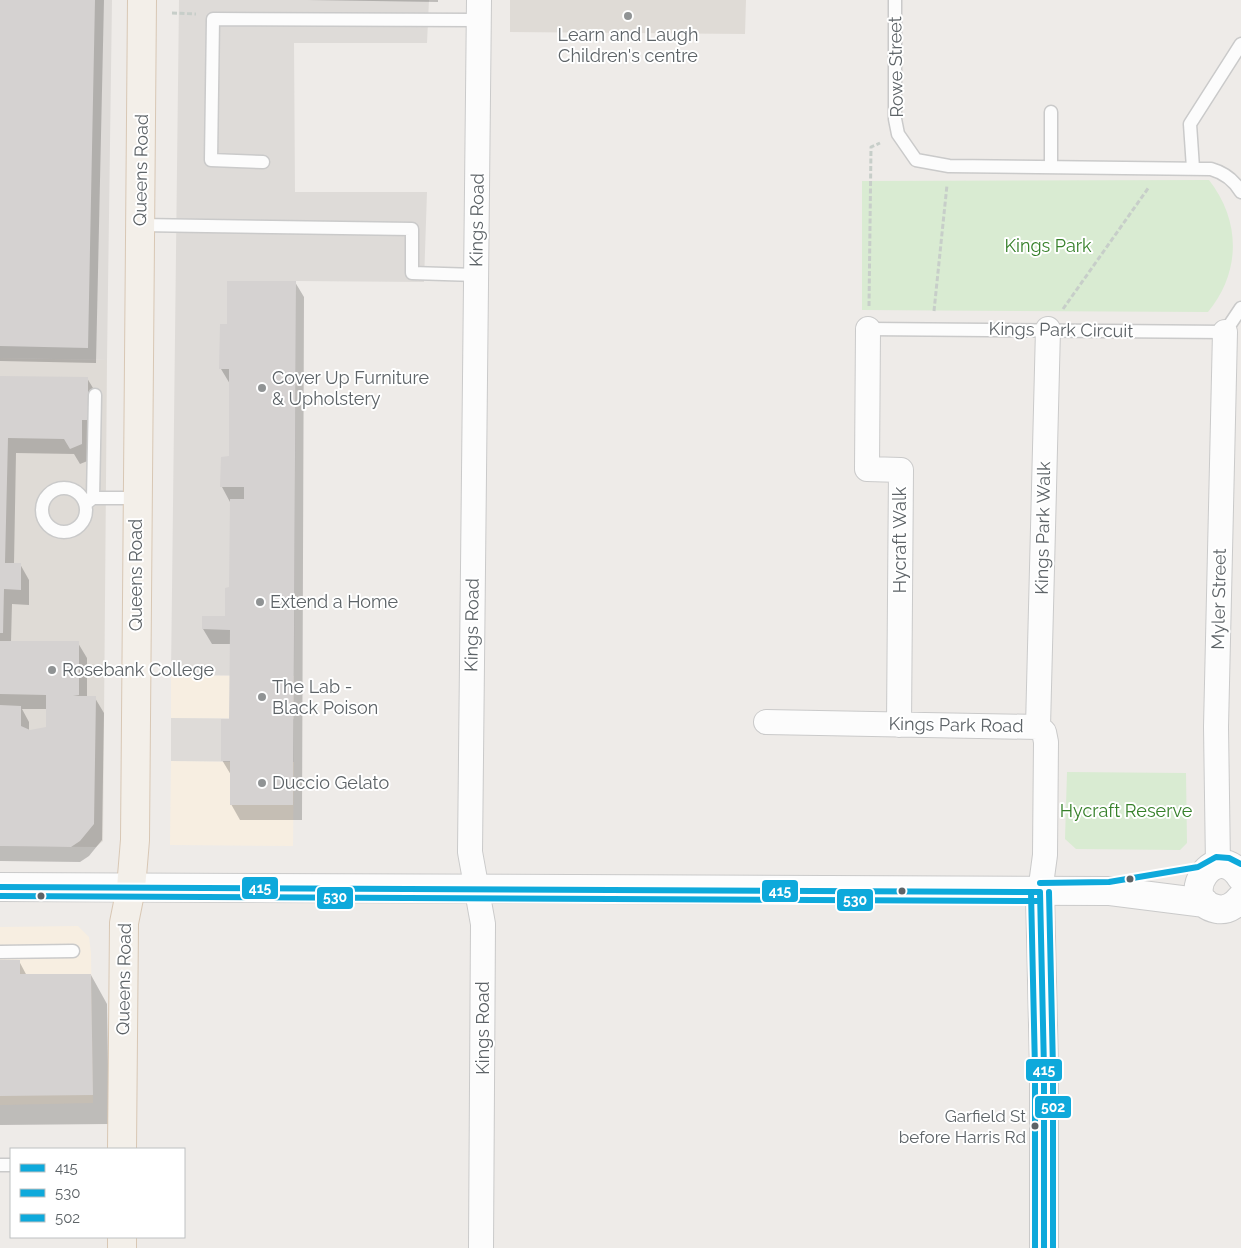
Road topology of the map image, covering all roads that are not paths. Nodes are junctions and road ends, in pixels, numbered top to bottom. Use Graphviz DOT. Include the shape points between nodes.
graph roads {
  1 [pos="142,0"];
  2 [pos="895,0"];
  3 [pos="479,10"];
  4 [pos="1241,44"];
  5 [pos="1051,112"];
  6 [pos="263,162"];
  7 [pos="1051,167"];
  8 [pos="1193,168"];
  9 [pos="1241,192"];
  10 [pos="140,225"];
  11 [pos="476,275"];
  12 [pos="1241,308"];
  13 [pos="868,329"];
  14 [pos="1048,329"];
  15 [pos="1225,332"];
  16 [pos="95,395"];
  17 [pos="137,498"];
  18 [pos="766,722"];
  19 [pos="898,725"];
  20 [pos="1038,727"];
  21 [pos="1233,884"];
  22 [pos="0,887"];
  23 [pos="130,888"];
  24 [pos="477,889"];
  25 [pos="1110,891"];
  26 [pos="1040,892"];
  27 [pos="73,951"];
  28 [pos="0,952"];
  29 [pos="122,1148"];
  30 [pos="481,1248"];
  31 [pos="1044,1248"];
  1 -- 10 [label="main road, Queens Road"];
  2 -- 7 [label="lane, Rowe Street" via="895,118 898,134 916,160 949,166"];
  3 -- 6 [label="lane" via="213,19 210,160"];
  3 -- 11 [label="street, Kings Road"];
  4 -- 8 [label="lane" via="1190,124"];
  5 -- 7 [label="lane"];
  7 -- 8 [label="lane"];
  8 -- 9 [label="lane" via="1222,172"];
  10 -- 11 [label="lane" via="412,229 412,273"];
  10 -- 17 [label="main road, Queens Road"];
  11 -- 24 [label="street, Kings Road" via="470,852"];
  12 -- 15 [label="lane"];
  13 -- 14 [label="lane, Kings Park Circuit"];
  13 -- 19 [label="street, Hycraft Walk" via="866,469 901,470"];
  14 -- 15 [label="lane, Kings Park Circuit"];
  14 -- 20 [label="street, Kings Park Walk"];
  15 -- 21 [label="street, Myler Street" via="1217,717"];
  16 -- 17 [label="lane" via="90,501"];
  17 -- 23 [label="main road, Queens Road" via="135,840"];
  18 -- 19 [label="street, Kings Park Road"];
  19 -- 20 [label="street, Kings Park Road"];
  20 -- 26 [label="street, Kings Park Road" via="1044,732 1046,742 1045,855"];
  21 -- 25 [label="main road"];
  21 -- 25 [label="main road" via="1224,910 1205,903"];
  22 -- 23 [label="main road"];
  23 -- 24 [label="main road"];
  23 -- 29 [label="main road, Queens Road" via="123,936"];
  24 -- 26 [label="main road"];
  24 -- 30 [label="street, Kings Road" via="483,924"];
  25 -- 26 [label="main road"];
  26 -- 31 [label="main road"];
  27 -- 28 [label="lane"];
}
